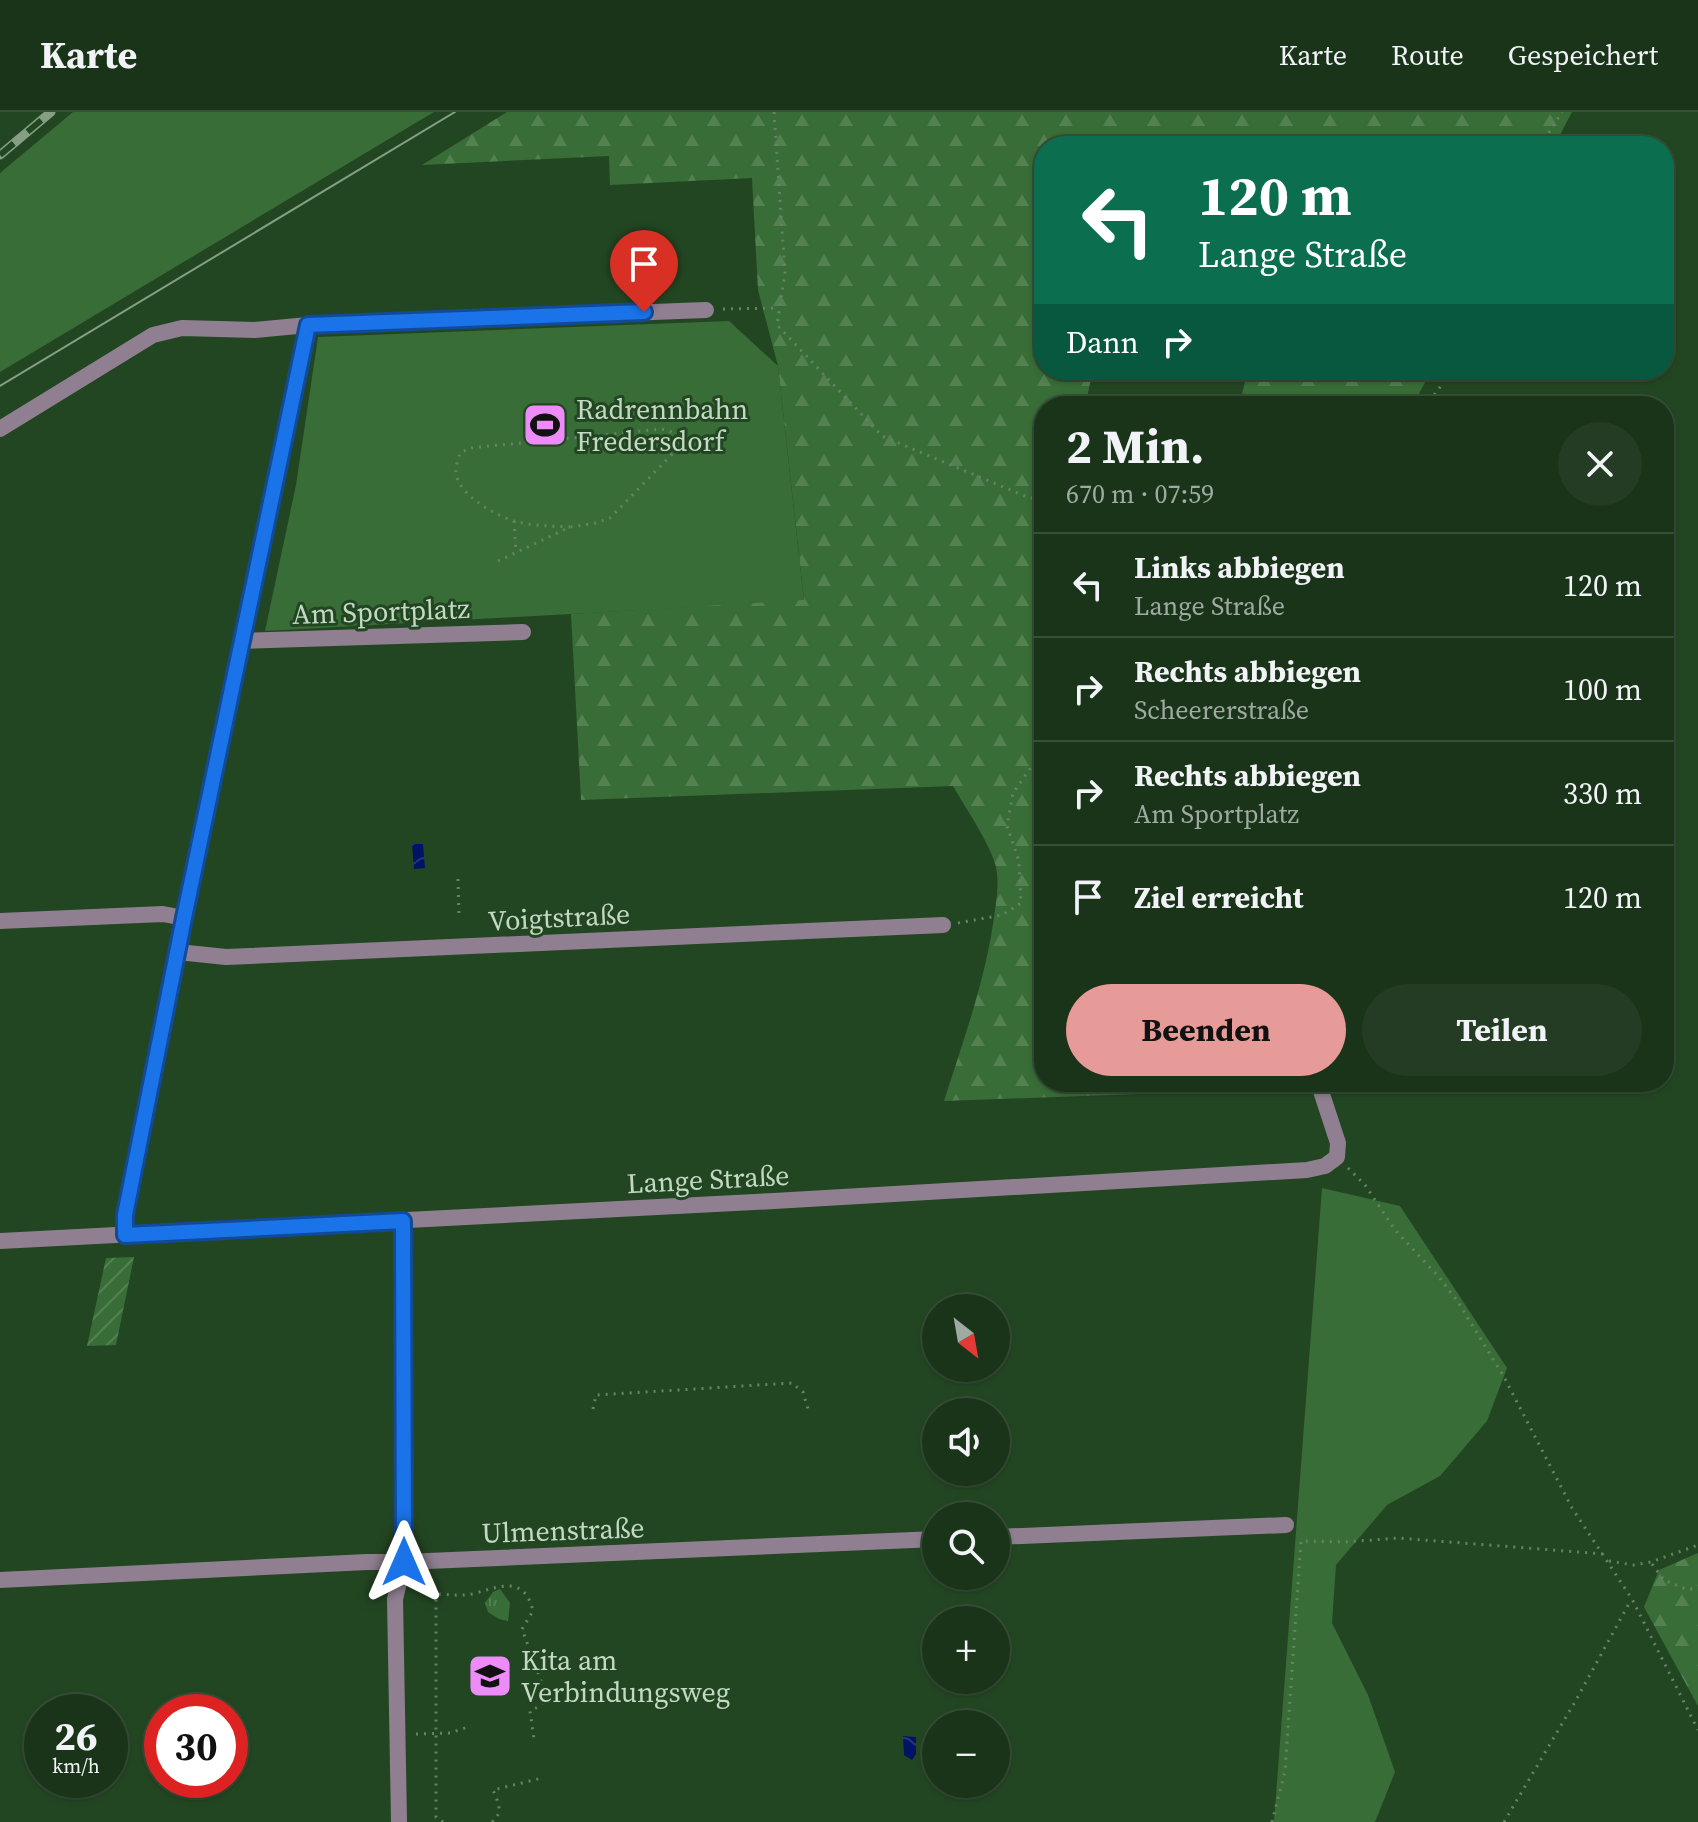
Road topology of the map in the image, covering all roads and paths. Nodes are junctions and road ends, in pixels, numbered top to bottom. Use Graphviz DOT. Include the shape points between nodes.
graph roads {
  1 [pos="774,112"];
  2 [pos="1562,112"];
  3 [pos="1546,136"];
  4 [pos="779,308"];
  5 [pos="706,310"];
  6 [pos="308,325"];
  7 [pos="0,429"];
  8 [pos="1034,498"];
  9 [pos="514,521"];
  10 [pos="570,527"];
  11 [pos="516,553"];
  12 [pos="498,561"];
  13 [pos="523,632"];
  14 [pos="242,641"];
  15 [pos="1034,763"];
  16 [pos="458,879"];
  17 [pos="459,917"];
  18 [pos="184,918"];
  19 [pos="0,921"];
  20 [pos="943,925"];
  21 [pos="178,952"];
  22 [pos="1321,1092"];
  23 [pos="1337,1157"];
  24 [pos="403,1221"];
  25 [pos="125,1235"];
  26 [pos="0,1241"];
  27 [pos="593,1409"];
  28 [pos="808,1409"];
  29 [pos="1286,1525"];
  30 [pos="1010,1536"];
  31 [pos="922,1540"];
  32 [pos="1698,1545"];
  33 [pos="1604,1554"];
  34 [pos="1608,1561"];
  35 [pos="404,1562"];
  36 [pos="1651,1562"];
  37 [pos="0,1580"];
  38 [pos="1698,1589"];
  39 [pos="1632,1599"];
  40 [pos="471,1726"];
  41 [pos="1698,1730"];
  42 [pos="413,1734"];
  43 [pos="435,1734"];
  44 [pos="534,1739"];
  45 [pos="542,1778"];
  46 [pos="399,1822"];
  47 [pos="443,1822"];
  48 [pos="492,1822"];
  49 [pos="1272,1822"];
  50 [pos="1504,1822"];
  1 -- 4 [label="path" via="785,273"];
  2 -- 3 [label="path"];
  4 -- 5 [label="path"];
  4 -- 8 [label="path" via="777,325 882,436"];
  5 -- 6 [label="street"];
  6 -- 7 [label="street" via="182,328 153,335"];
  6 -- 14 [label="street"];
  9 -- 10 [label="path"];
  9 -- 10 [label="path" via="472,498 460,484 460,453 662,429 678,434 680,446 610,518"];
  9 -- 11 [label="path"];
  10 -- 11 [label="path"];
  11 -- 12 [label="path"];
  13 -- 14 [label="street, Am Sportplatz"];
  14 -- 18 [label="street"];
  15 -- 20 [label="path" via="1013,793 1007,826 1019,861 1021,903 1002,915"];
  16 -- 17 [label="path"];
  18 -- 19 [label="street" via="163,914"];
  18 -- 21 [label="street"];
  20 -- 21 [label="street, Voigtstraße" via="226,957"];
  21 -- 25 [label="street"];
  22 -- 23 [label="street" via="1338,1143"];
  23 -- 24 [label="street, Lange Straße" via="1307,1170"];
  23 -- 33 [label="path" via="1458,1302 1572,1508"];
  24 -- 25 [label="street, Lange Straße"];
  24 -- 35 [label="street"];
  25 -- 26 [label="street, Lange Straße"];
  27 -- 28 [label="path" via="596,1395 792,1383 803,1392"];
  29 -- 30 [label="street"];
  31 -- 35 [label="street, Ulmenstraße"];
  32 -- 36 [label="path"];
  33 -- 34 [label="path"];
  33 -- 49 [label="path" via="1398,1538 1301,1541 1285,1771"];
  34 -- 36 [label="path"];
  34 -- 39 [label="path"];
  35 -- 37 [label="street, Ulmenstraße"];
  35 -- 46 [label="street" via="395,1599"];
  36 -- 38 [label="path" via="1664,1580"];
  39 -- 41 [label="path"];
  39 -- 50 [label="path"];
  40 -- 43 [label="path"];
  42 -- 43 [label="path"];
  43 -- 44 [label="path" via="436,1598 506,1586 529,1596 533,1611 522,1629 546,1698 530,1711"];
  43 -- 47 [label="path" via="436,1817"];
  45 -- 48 [label="path" via="493,1790 500,1807"];
}
